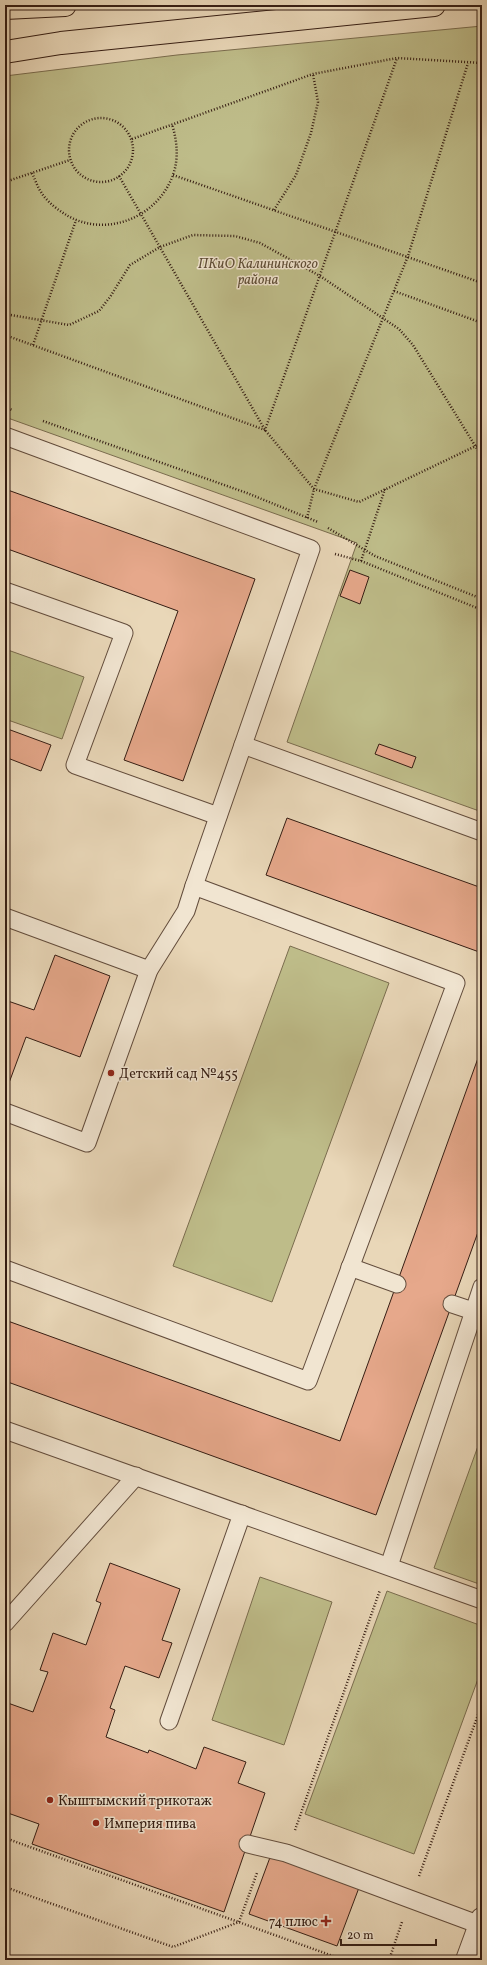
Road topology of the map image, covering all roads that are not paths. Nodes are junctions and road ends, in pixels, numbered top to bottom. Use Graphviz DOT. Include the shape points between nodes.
graph roads {
  1 [pos="65,5"];
  2 [pos="434,5"];
  3 [pos="5,8"];
  4 [pos="5,52"];
  5 [pos="5,436"];
  6 [pos="5,591"];
  7 [pos="243,745"];
  8 [pos="218,816"];
  9 [pos="482,832"];
  10 [pos="194,886"];
  11 [pos="5,917"];
  12 [pos="149,970"];
  13 [pos="5,1112"];
  14 [pos="350,1267"];
  15 [pos="5,1269"];
  16 [pos="397,1284"];
  17 [pos="482,1287"];
  18 [pos="452,1304"];
  19 [pos="473,1311"];
  20 [pos="5,1430"];
  21 [pos="136,1476"];
  22 [pos="242,1514"];
  23 [pos="389,1566"];
  24 [pos="482,1600"];
  25 [pos="5,1623"];
  26 [pos="169,1721"];
  27 [pos="248,1844"];
  28 [pos="481,1922"];
  29 [pos="466,1960"];
  1 -- 3 [label="main road"];
  2 -- 4 [label="main road" via="69,42"];
  5 -- 7 [label="lane" via="304,546"];
  6 -- 8 [label="lane" via="124,633 75,765"];
  7 -- 8 [label="lane"];
  7 -- 9 [label="lane"];
  8 -- 10 [label="lane"];
  10 -- 12 [label="lane" via="186,911"];
  10 -- 14 [label="lane" via="456,983"];
  11 -- 12 [label="lane"];
  12 -- 13 [label="lane" via="87,1143"];
  14 -- 15 [label="lane" via="308,1381"];
  14 -- 16 [label="lane"];
  17 -- 19 [label="lane"];
  18 -- 19 [label="lane"];
  19 -- 23 [label="lane"];
  20 -- 21 [label="lane"];
  21 -- 22 [label="lane"];
  21 -- 25 [label="lane"];
  22 -- 23 [label="lane"];
  22 -- 26 [label="lane"];
  23 -- 24 [label="lane"];
  27 -- 28 [label="lane" via="286,1853 410,1900"];
  28 -- 29 [label="street"];
}
